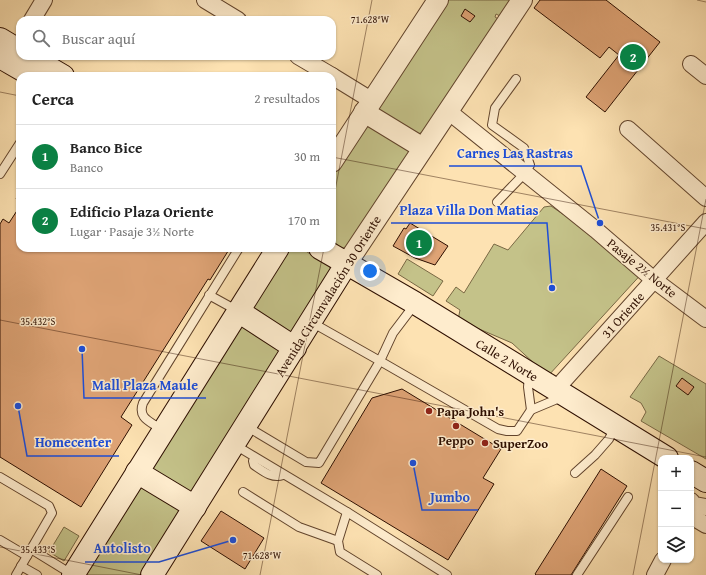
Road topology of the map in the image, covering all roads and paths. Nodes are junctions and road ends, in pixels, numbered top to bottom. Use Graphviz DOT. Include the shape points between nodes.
graph roads {
  1 [pos="44,0"];
  2 [pos="205,0"];
  3 [pos="438,0"];
  4 [pos="522,0"];
  5 [pos="34,16"];
  6 [pos="231,16"];
  7 [pos="22,60"];
  8 [pos="35,60"];
  9 [pos="305,60"];
  10 [pos="691,64"];
  11 [pos="30,72"];
  12 [pos="56,72"];
  13 [pos="325,72"];
  14 [pos="706,76"];
  15 [pos="336,79"];
  16 [pos="516,79"];
  17 [pos="368,106"];
  18 [pos="448,111"];
  19 [pos="628,129"];
  20 [pos="422,148"];
  21 [pos="16,149"];
  22 [pos="336,156"];
  23 [pos="525,173"];
  24 [pos="0,174"];
  25 [pos="706,198"];
  26 [pos="497,202"];
  27 [pos="706,222"];
  28 [pos="236,252"];
  29 [pos="275,252"];
  30 [pos="327,252"];
  31 [pos="336,252"];
  32 [pos="348,263"];
  33 [pos="654,280"];
  34 [pos="209,295"];
  35 [pos="415,303"];
  36 [pos="238,311"];
  37 [pos="706,319"];
  38 [pos="311,322"];
  39 [pos="294,348"];
  40 [pos="380,361"];
  41 [pos="530,374"];
  42 [pos="561,393"];
  43 [pos="531,410"];
  44 [pos="615,426"];
  45 [pos="163,430"];
  46 [pos="253,430"];
  47 [pos="234,445"];
  48 [pos="662,455"];
  49 [pos="137,472"];
  50 [pos="575,473"];
  51 [pos="694,474"];
  52 [pos="0,477"];
  53 [pos="706,481"];
  54 [pos="243,492"];
  55 [pos="628,497"];
  56 [pos="195,507"];
  57 [pos="695,508"];
  58 [pos="347,512"];
  59 [pos="706,525"];
  60 [pos="0,540"];
  61 [pos="338,541"];
  62 [pos="31,549"];
  63 [pos="27,556"];
  64 [pos="661,563"];
  65 [pos="21,566"];
  66 [pos="16,575"];
  67 [pos="37,575"];
  68 [pos="74,575"];
  69 [pos="152,575"];
  70 [pos="377,575"];
  71 [pos="447,575"];
  72 [pos="577,575"];
  73 [pos="655,575"];
  1 -- 5 [label="street"];
  2 -- 6 [label="street"];
  3 -- 17 [label="street"];
  4 -- 18 [label="street, Avenida Circunvalación 30 Oriente"];
  7 -- 11 [label="main road"];
  8 -- 12 [label="main road"];
  9 -- 13 [label="street"];
  10 -- 14 [label="street"];
  15 -- 17 [label="street"];
  16 -- 23 [label="lane" via="495,108 492,125 524,148 530,164"];
  17 -- 20 [label="street"];
  17 -- 22 [label="street"];
  18 -- 20 [label="street, Avenida Circunvalación 30 Oriente"];
  18 -- 23 [label="street, Pasaje 2½ Norte"];
  19 -- 25 [label="street"];
  20 -- 32 [label="street, Avenida Circunvalación 30 Oriente"];
  21 -- 24 [label="lane"];
  23 -- 26 [label="lane"];
  23 -- 33 [label="street, Pasaje 2½ Norte"];
  27 -- 33 [label="street, 31 Oriente"];
  28 -- 34 [label="lane"];
  29 -- 36 [label="main road"];
  30 -- 32 [label="main road, Calle 2 Norte"];
  31 -- 32 [label="main road, Calle 2 Norte"];
  32 -- 35 [label="main road, Calle 2 Norte"];
  32 -- 38 [label="main road, Avenida Circunvalación 30 Oriente"];
  33 -- 37 [label="street, Pasaje 2½ Norte"];
  33 -- 42 [label="street, 31 Oriente"];
  34 -- 36 [label="lane"];
  34 -- 45 [label="lane" via="141,407 143,417"];
  35 -- 40 [label="lane" via="393,333"];
  35 -- 41 [label="main road, Calle 2 Norte"];
  36 -- 39 [label="main road"];
  36 -- 45 [label="main road"];
  38 -- 39 [label="main road, Avenida Circunvalación 30 Oriente"];
  38 -- 40 [label="lane"];
  39 -- 46 [label="main road, Avenida Circunvalación 30 Oriente"];
  40 -- 43 [label="lane" via="498,429 517,431"];
  40 -- 46 [label="lane" via="320,463 306,462"];
  41 -- 42 [label="main road, Calle 2 Norte"];
  41 -- 43 [label="lane" via="528,387"];
  42 -- 43 [label="lane"];
  42 -- 44 [label="main road, Calle 2 Norte"];
  44 -- 48 [label="main road, Calle 2 Norte"];
  44 -- 50 [label="lane" via="609,439 595,456"];
  45 -- 49 [label="main road"];
  46 -- 47 [label="main road, Avenida Circunvalación 30 Oriente"];
  47 -- 56 [label="main road, Avenida Circunvalación 30 Oriente"];
  47 -- 58 [label="lane" via="255,458 254,465 272,476 283,475"];
  49 -- 56 [label="main road"];
  49 -- 68 [label="main road"];
  51 -- 53 [label="main road"];
  52 -- 62 [label="lane" via="51,508 50,518"];
  54 -- 61 [label="lane" via="299,527"];
  55 -- 72 [label="lane"];
  56 -- 69 [label="main road, Avenida Circunvalación 30 Oriente"];
  57 -- 59 [label="street"];
  58 -- 61 [label="lane"];
  58 -- 71 [label="lane"];
  60 -- 63 [label="lane"];
  61 -- 70 [label="lane" via="340,552"];
  62 -- 63 [label="lane"];
  62 -- 68 [label="lane"];
  63 -- 65 [label="lane"];
  64 -- 73 [label="street"];
  65 -- 66 [label="lane"];
  65 -- 67 [label="lane"];
}
